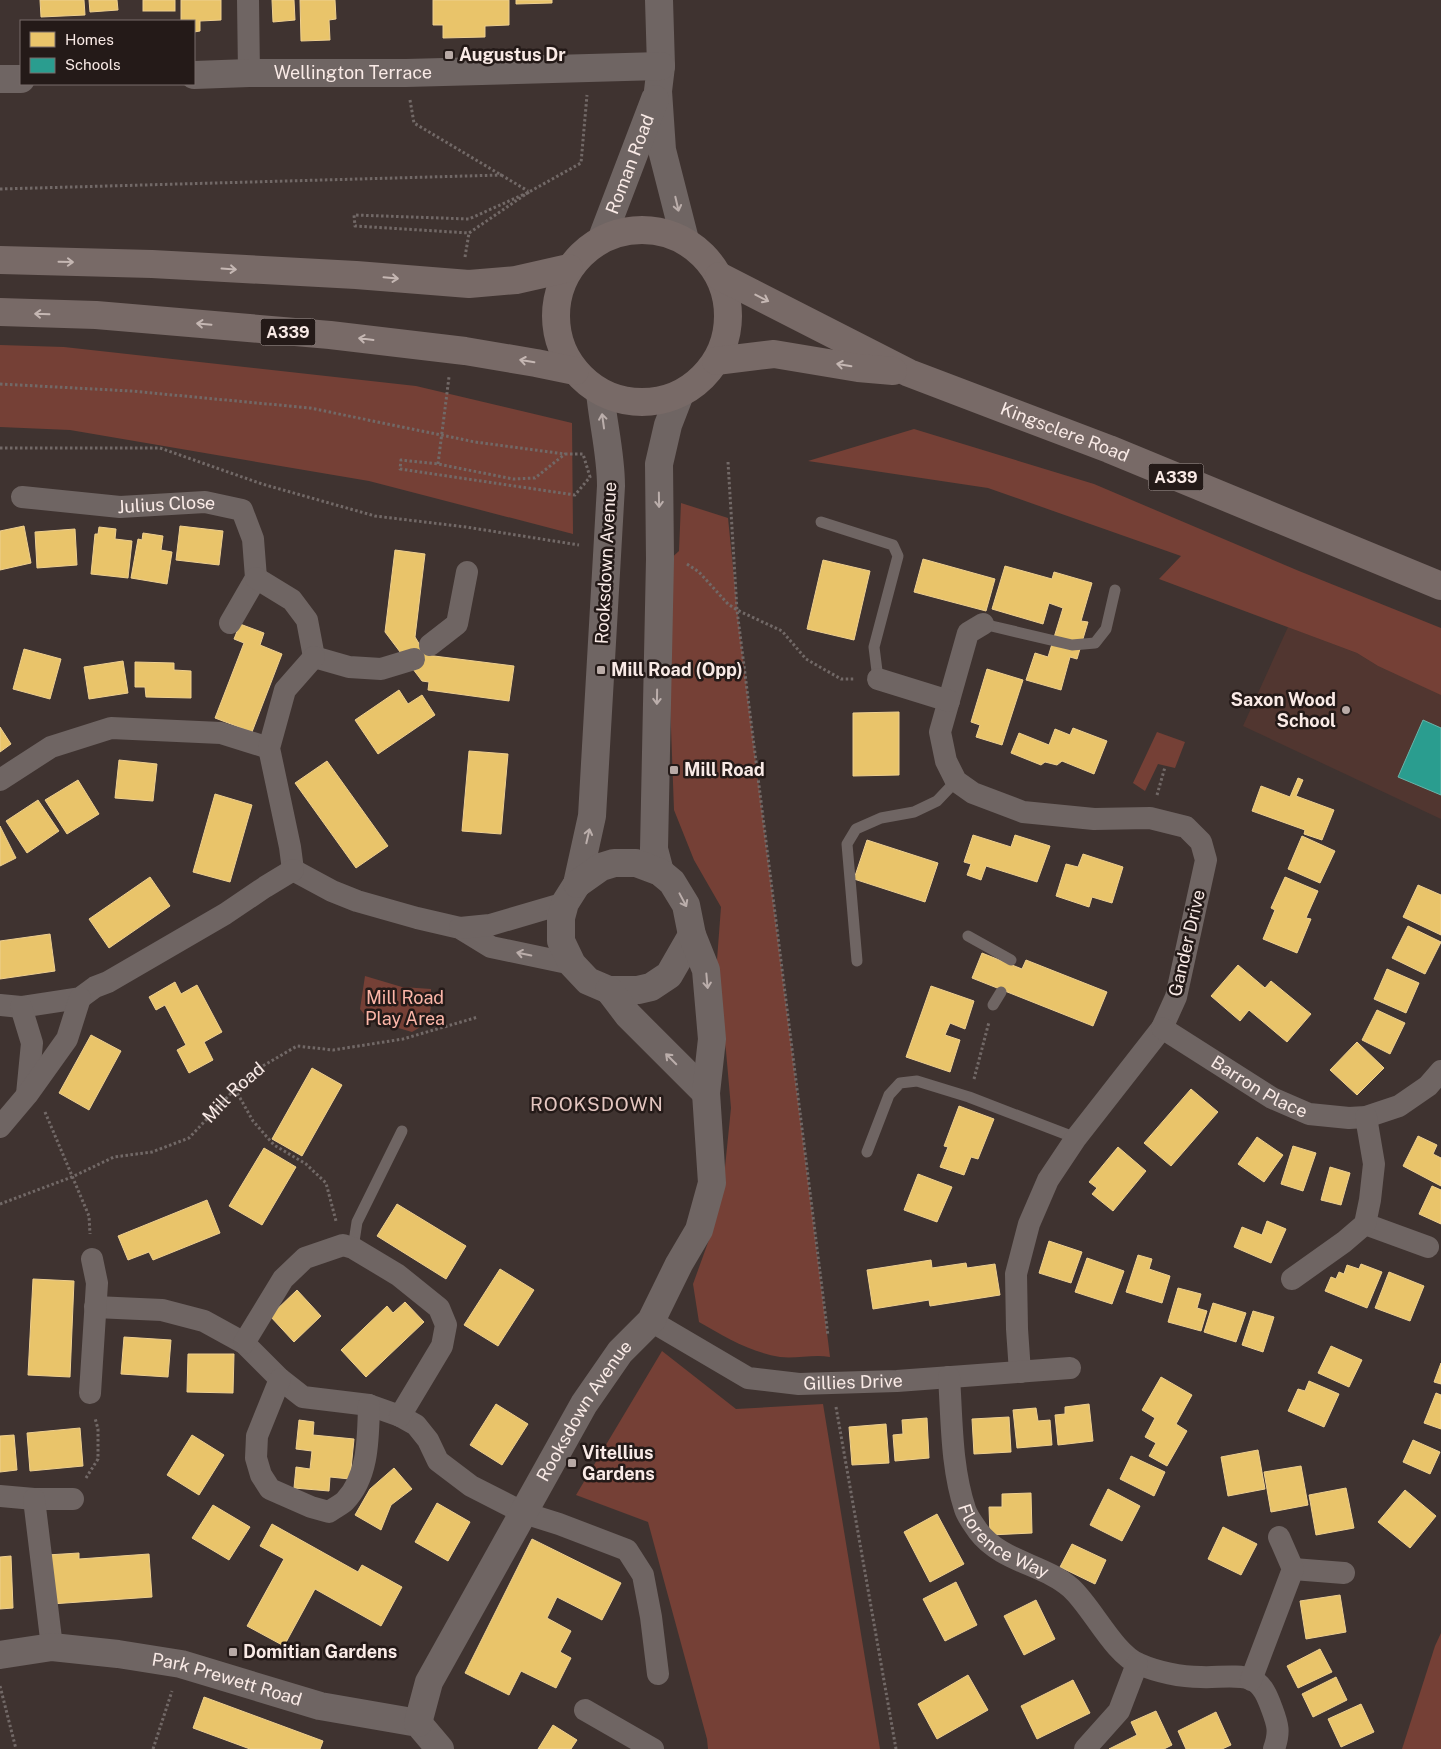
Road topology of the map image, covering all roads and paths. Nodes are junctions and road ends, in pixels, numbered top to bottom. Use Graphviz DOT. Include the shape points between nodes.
graph roads {
  1 [pos="248,0"];
  2 [pos="658,0"];
  3 [pos="249,73"];
  4 [pos="406,73"];
  5 [pos="195,75"];
  6 [pos="0,79"];
  7 [pos="20,79"];
  8 [pos="660,79"];
  9 [pos="587,94"];
  10 [pos="502,175"];
  11 [pos="0,189"];
  12 [pos="529,192"];
  13 [pos="602,238"];
  14 [pos="685,240"];
  15 [pos="0,260"];
  16 [pos="569,268"];
  17 [pos="719,276"];
  18 [pos="0,312"];
  19 [pos="716,361"];
  20 [pos="575,371"];
  21 [pos="909,373"];
  22 [pos="0,384"];
  23 [pos="600,392"];
  24 [pos="680,394"];
  25 [pos="0,448"];
  26 [pos="565,454"];
  27 [pos="728,462"];
  28 [pos="22,497"];
  29 [pos="822,522"];
  30 [pos="580,544"];
  31 [pos="680,562"];
  32 [pos="467,572"];
  33 [pos="256,578"];
  34 [pos="1441,586"];
  35 [pos="1115,590"];
  36 [pos="737,610"];
  37 [pos="230,623"];
  38 [pos="982,624"];
  39 [pos="314,657"];
  40 [pos="878,679"];
  41 [pos="948,701"];
  42 [pos="269,748"];
  43 [pos="0,780"];
  44 [pos="956,781"];
  45 [pos="293,870"];
  46 [pos="660,872"];
  47 [pos="571,893"];
  48 [pos="460,928"];
  49 [pos="692,936"];
  50 [pos="968,936"];
  51 [pos="1011,960"];
  52 [pos="857,961"];
  53 [pos="572,964"];
  54 [pos="609,990"];
  55 [pos="1001,992"];
  56 [pos="80,998"];
  57 [pos="993,1005"];
  58 [pos="10,1006"];
  59 [pos="478,1017"];
  60 [pos="1162,1028"];
  61 [pos="1441,1072"];
  62 [pos="235,1089"];
  63 [pos="706,1093"];
  64 [pos="26,1095"];
  65 [pos="969,1097"];
  66 [pos="45,1111"];
  67 [pos="1366,1117"];
  68 [pos="0,1128"];
  69 [pos="402,1131"];
  70 [pos="1076,1138"];
  71 [pos="866,1152"];
  72 [pos="72,1178"];
  73 [pos="0,1204"];
  74 [pos="1365,1224"];
  75 [pos="348,1247"];
  76 [pos="1428,1247"];
  77 [pos="92,1259"];
  78 [pos="1292,1279"];
  79 [pos="95,1307"];
  80 [pos="651,1321"];
  81 [pos="828,1336"];
  82 [pos="244,1343"];
  83 [pos="1070,1368"];
  84 [pos="1020,1372"];
  85 [pos="949,1377"];
  86 [pos="280,1379"];
  87 [pos="90,1393"];
  88 [pos="836,1404"];
  89 [pos="369,1405"];
  90 [pos="400,1416"];
  91 [pos="85,1480"];
  92 [pos="0,1496"];
  93 [pos="34,1499"];
  94 [pos="73,1499"];
  95 [pos="524,1513"];
  96 [pos="1279,1537"];
  97 [pos="1293,1569"];
  98 [pos="1344,1573"];
  99 [pos="52,1647"];
  100 [pos="0,1655"];
  101 [pos="182,1664"];
  102 [pos="1137,1664"];
  103 [pos="658,1674"];
  104 [pos="1251,1680"];
  105 [pos="0,1686"];
  106 [pos="585,1710"];
  107 [pos="418,1723"];
  108 [pos="1279,1748"];
  109 [pos="16,1749"];
  110 [pos="153,1749"];
  111 [pos="440,1749"];
  112 [pos="653,1749"];
  113 [pos="896,1749"];
  114 [pos="1085,1749"];
  1 -- 3 [label="street"];
  2 -- 8 [label="street, Roman Road"];
  3 -- 4 [label="street, Wellington Terrace"];
  3 -- 5 [label="street, Wellington Terrace"];
  4 -- 8 [label="street, Wellington Terrace"];
  4 -- 10 [label="path" via="414,122"];
  6 -- 7 [label="street"];
  8 -- 13 [label="street, Roman Road"];
  8 -- 14 [label="street, Roman Road, one-way" via="662,150"];
  9 -- 12 [label="path" via="581,163"];
  10 -- 11 [label="path"];
  10 -- 12 [label="path"];
  12 -- 12 [label="path" via="468,233 355,226 354,215 469,219"];
  13 -- 14 [label="highway" via="622,231 644,229 665,232"];
  13 -- 16 [label="highway"];
  14 -- 17 [label="highway" via="704,256"];
  15 -- 16 [label="highway, one-way" via="152,264 469,284 516,280"];
  16 -- 20 [label="highway" via="557,293 555,321 561,348"];
  17 -- 19 [label="highway" via="729,318 725,340"];
  17 -- 21 [label="highway, Kingsclere Road / A339, one-way"];
  20 -- 18 [label="highway, A339, one-way" via="465,351 330,335 96,315"];
  21 -- 19 [label="highway, Kingsclere Road / A339, one-way" via="774,354"];
  19 -- 24 [label="highway" via="700,380"];
  20 -- 23 [label="highway"];
  21 -- 34 [label="highway, Kingsclere Road / A339" via="1109,449"];
  22 -- 26 [label="path" via="131,391 310,408 475,442"];
  23 -- 24 [label="highway" via="626,401 644,402"];
  47 -- 23 [label="street, Rooksdown Avenue, one-way" via="592,816 611,468"];
  24 -- 46 [label="street, Rooksdown Avenue, one-way" via="668,425 659,464 654,849"];
  25 -- 30 [label="path" via="160,448 262,484 375,516"];
  26 -- 26 [label="path" via="534,478 513,479 401,460 400,470 575,495 590,477 584,454"];
  27 -- 36 [label="path"];
  28 -- 33 [label="street, Julius Close" via="120,507 205,502 242,510 253,540"];
  29 -- 40 [label="lane" via="892,546 898,556 874,646"];
  31 -- 36 [label="path" via="699,572"];
  32 -- 39 [label="street" via="456,624 422,652 381,669 349,667"];
  33 -- 37 [label="street"];
  33 -- 39 [label="street" via="292,600 307,620"];
  35 -- 38 [label="lane" via="1106,629 1095,643 1072,645"];
  36 -- 40 [label="path" via="782,631 806,659 841,679"];
  36 -- 81 [label="path"];
  38 -- 41 [label="street" via="968,634"];
  39 -- 42 [label="street" via="285,690"];
  40 -- 41 [label="street"];
  41 -- 44 [label="street" via="940,732 946,761"];
  42 -- 43 [label="street" via="221,733 111,728 51,747"];
  42 -- 45 [label="street"];
  44 -- 52 [label="lane" via="937,801 914,812 881,818 856,829 847,844"];
  44 -- 60 [label="street, Gander Drive" via="973,792 1023,812 1094,819 1150,818 1186,827 1201,842 1206,860 1176,997"];
  45 -- 48 [label="street" via="357,901"];
  45 -- 56 [label="street" via="225,914"];
  46 -- 47 [label="street, Rooksdown Avenue" via="636,863 614,863 601,867"];
  46 -- 49 [label="street, Rooksdown Avenue, one-way" via="672,882 686,905"];
  47 -- 48 [label="street" via="490,925"];
  47 -- 53 [label="street, Rooksdown Avenue" via="561,918 561,941"];
  53 -- 48 [label="street, one-way" via="491,947"];
  49 -- 54 [label="street, Rooksdown Avenue" via="669,975 650,987"];
  49 -- 63 [label="street, Rooksdown Avenue, one-way" via="706,970 712,1030"];
  50 -- 51 [label="lane"];
  53 -- 54 [label="street, Rooksdown Avenue" via="588,981"];
  63 -- 54 [label="street, Rooksdown Avenue, one-way" via="628,1015"];
  55 -- 57 [label="lane"];
  56 -- 58 [label="street"];
  56 -- 64 [label="street" via="67,1039"];
  57 -- 65 [label="path"];
  58 -- 64 [label="street" via="32,1043"];
  59 -- 62 [label="path, Mill Road" via="403,1039 351,1048 333,1050 297,1046 261,1067"];
  60 -- 67 [label="street, Barron Place" via="1279,1101 1309,1114"];
  60 -- 70 [label="street, Gander Drive"];
  61 -- 67 [label="street, Barron Place" via="1428,1086 1399,1106"];
  62 -- 72 [label="path, Mill Road" via="189,1138 152,1152 114,1157"];
  62 -- 75 [label="path" via="253,1121 274,1145 306,1164 326,1183"];
  63 -- 80 [label="street, Rooksdown Avenue" via="712,1182 699,1230"];
  64 -- 68 [label="street"];
  65 -- 70 [label="lane"];
  65 -- 71 [label="lane" via="917,1081 900,1083 889,1095"];
  66 -- 72 [label="path"];
  67 -- 74 [label="street" via="1374,1164"];
  69 -- 75 [label="lane"];
  70 -- 84 [label="street, Gander Drive" via="1048,1180 1029,1224 1016,1274"];
  72 -- 73 [label="path, Mill Road"];
  72 -- 77 [label="path" via="89,1216"];
  74 -- 76 [label="street"];
  74 -- 78 [label="street"];
  75 -- 82 [label="street" via="305,1258 283,1279"];
  75 -- 90 [label="street" via="398,1275 440,1308 446,1325 442,1346"];
  77 -- 79 [label="street" via="97,1283"];
  79 -- 82 [label="street" via="162,1310 204,1321"];
  79 -- 87 [label="street"];
  80 -- 85 [label="street, Gillies Drive" via="748,1378 799,1384"];
  80 -- 95 [label="street, Rooksdown Avenue" via="620,1352 584,1404"];
  82 -- 86 [label="street"];
  83 -- 84 [label="street, Gillies Drive"];
  84 -- 85 [label="street, Gillies Drive"];
  85 -- 102 [label="street, Florence Way" via="959,1483 965,1510 979,1533 995,1548 1057,1578 1070,1588 1118,1647"];
  86 -- 89 [label="street" via="303,1397"];
  86 -- 89 [label="street" via="257,1436 256,1458 270,1489 311,1507 329,1512 344,1501 357,1483 368,1447"];
  87 -- 91 [label="path" via="98,1429 98,1459"];
  88 -- 113 [label="path"];
  89 -- 90 [label="street"];
  90 -- 95 [label="street" via="416,1425 438,1461 472,1486"];
  92 -- 93 [label="street"];
  93 -- 94 [label="street"];
  93 -- 99 [label="street"];
  95 -- 103 [label="street" via="627,1550 643,1575"];
  95 -- 107 [label="street, Rooksdown Avenue" via="429,1682"];
  96 -- 97 [label="street"];
  97 -- 98 [label="street"];
  97 -- 104 [label="street"];
  99 -- 100 [label="street, Park Prewett Road"];
  99 -- 101 [label="street, Park Prewett Road"];
  101 -- 107 [label="street, Park Prewett Road" via="320,1706"];
  101 -- 110 [label="path"];
  102 -- 104 [label="street, Florence Way" via="1162,1672"];
  102 -- 114 [label="street" via="1119,1711"];
  104 -- 108 [label="street" via="1266,1693 1276,1718"];
  105 -- 109 [label="path"];
  106 -- 112 [label="street"];
  107 -- 111 [label="street"];
}
